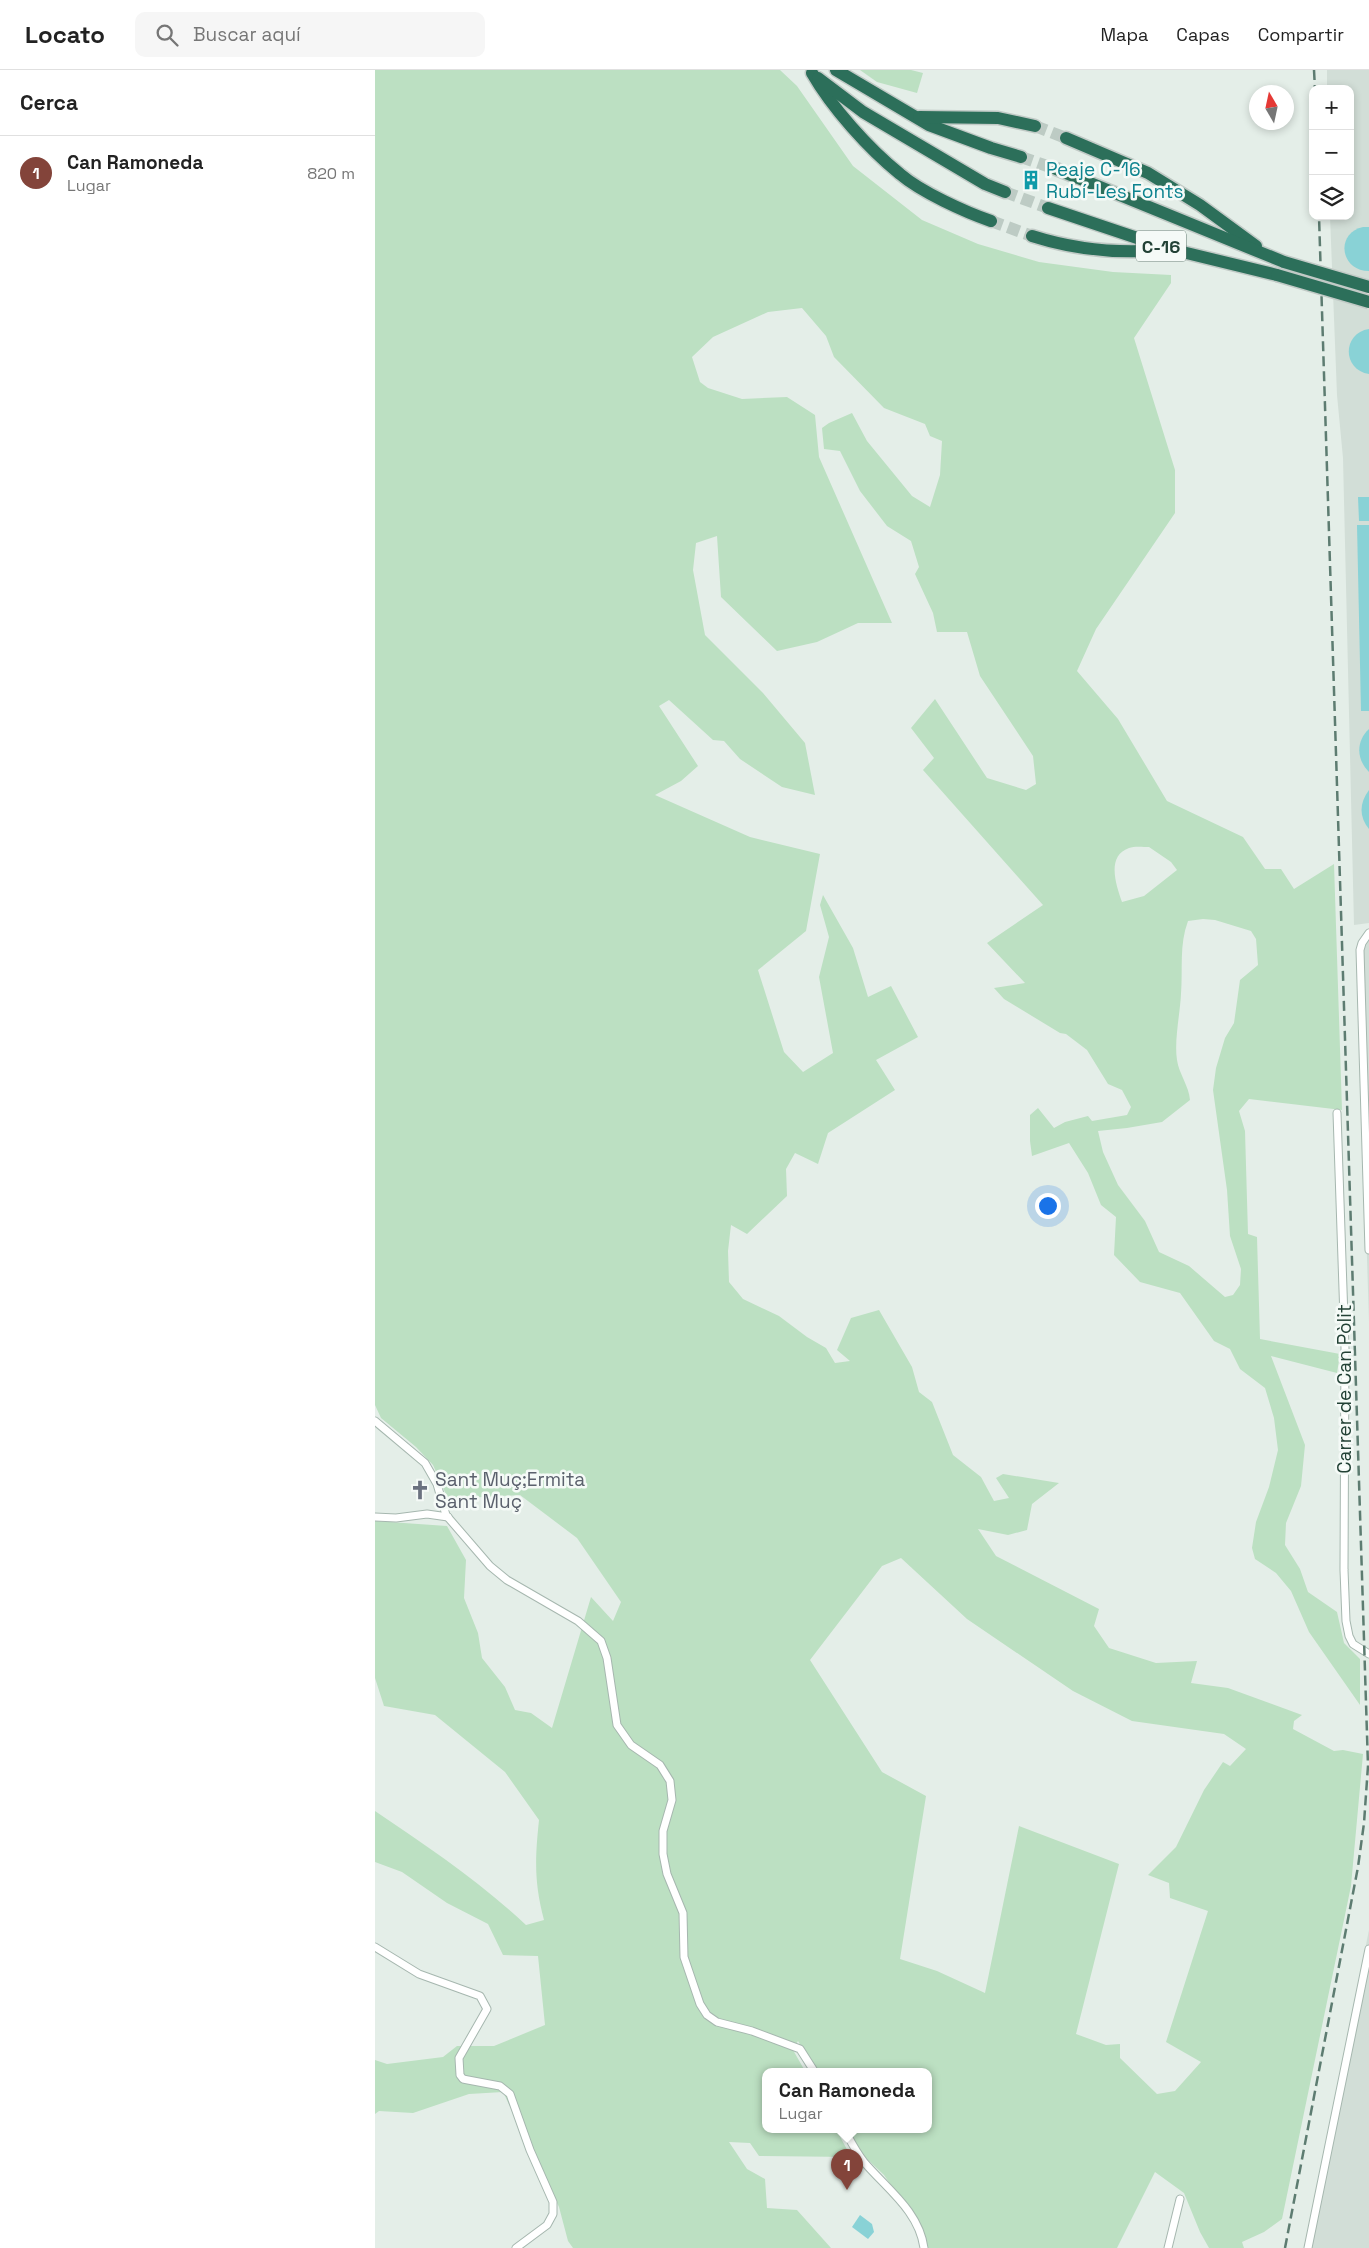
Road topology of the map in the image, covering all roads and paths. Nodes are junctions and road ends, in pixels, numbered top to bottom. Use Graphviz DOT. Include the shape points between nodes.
graph roads {
  1 [pos="836,70"];
  2 [pos="810,72"];
  3 [pos="916,117"];
  4 [pos="1035,126"];
  5 [pos="1066,138"];
  6 [pos="1021,157"];
  7 [pos="1055,169"];
  8 [pos="1005,192"];
  9 [pos="1048,208"];
  10 [pos="991,221"];
  11 [pos="1032,236"];
  12 [pos="1170,249"];
  13 [pos="1270,257"];
  14 [pos="1369,287"];
  15 [pos="1369,302"];
  16 [pos="1369,934"];
  17 [pos="1337,1113"];
  18 [pos="1369,1250"];
  19 [pos="375,1421"];
  20 [pos="375,1517"];
  21 [pos="448,1517"];
  22 [pos="1369,1654"];
  23 [pos="375,1947"];
  24 [pos="1369,1948"];
  25 [pos="812,2068"];
  26 [pos="846,2133"];
  27 [pos="1180,2199"];
  28 [pos="516,2248"];
  29 [pos="924,2248"];
  30 [pos="1167,2248"];
  31 [pos="1308,2248"];
  1 -- 3 [label="highway"];
  2 -- 8 [label="highway" via="863,112 985,184"];
  2 -- 10 [label="highway" via="833,105 900,175"];
  3 -- 4 [label="highway" via="998,118"];
  3 -- 6 [label="highway" via="929,125"];
  5 -- 13 [label="highway, C-16" via="1148,173 1224,222"];
  7 -- 13 [label="highway, C-16"];
  9 -- 12 [label="highway, C-16"];
  11 -- 12 [label="highway, C-16" via="1065,246 1133,253"];
  12 -- 15 [label="highway, C-16, bridge"];
  13 -- 14 [label="highway, C-16, bridge"];
  16 -- 18 [label="street" via="1360,950"];
  17 -- 22 [label="street, Carrer de Can Pòlit" via="1345,1348 1346,1621 1353,1644"];
  19 -- 21 [label="street" via="425,1462 437,1484"];
  20 -- 21 [label="street" via="427,1514"];
  21 -- 25 [label="street" via="497,1573 579,1621 601,1641 607,1658 617,1725 631,1745 660,1765 670,1781 672,1800 663,1832 663,1854 667,1874 683,1913 684,1957 700,2004 717,2022 800,2049"];
  23 -- 28 [label="street" via="419,1974 480,1996 486,2004 483,2020 459,2058 460,2075 463,2079 500,2086 510,2094 553,2202 553,2214 547,2225"];
  24 -- 31 [label="street"];
  26 -- 29 [label="street" via="859,2155 912,2217 921,2233"];
  27 -- 30 [label="street"];
}
